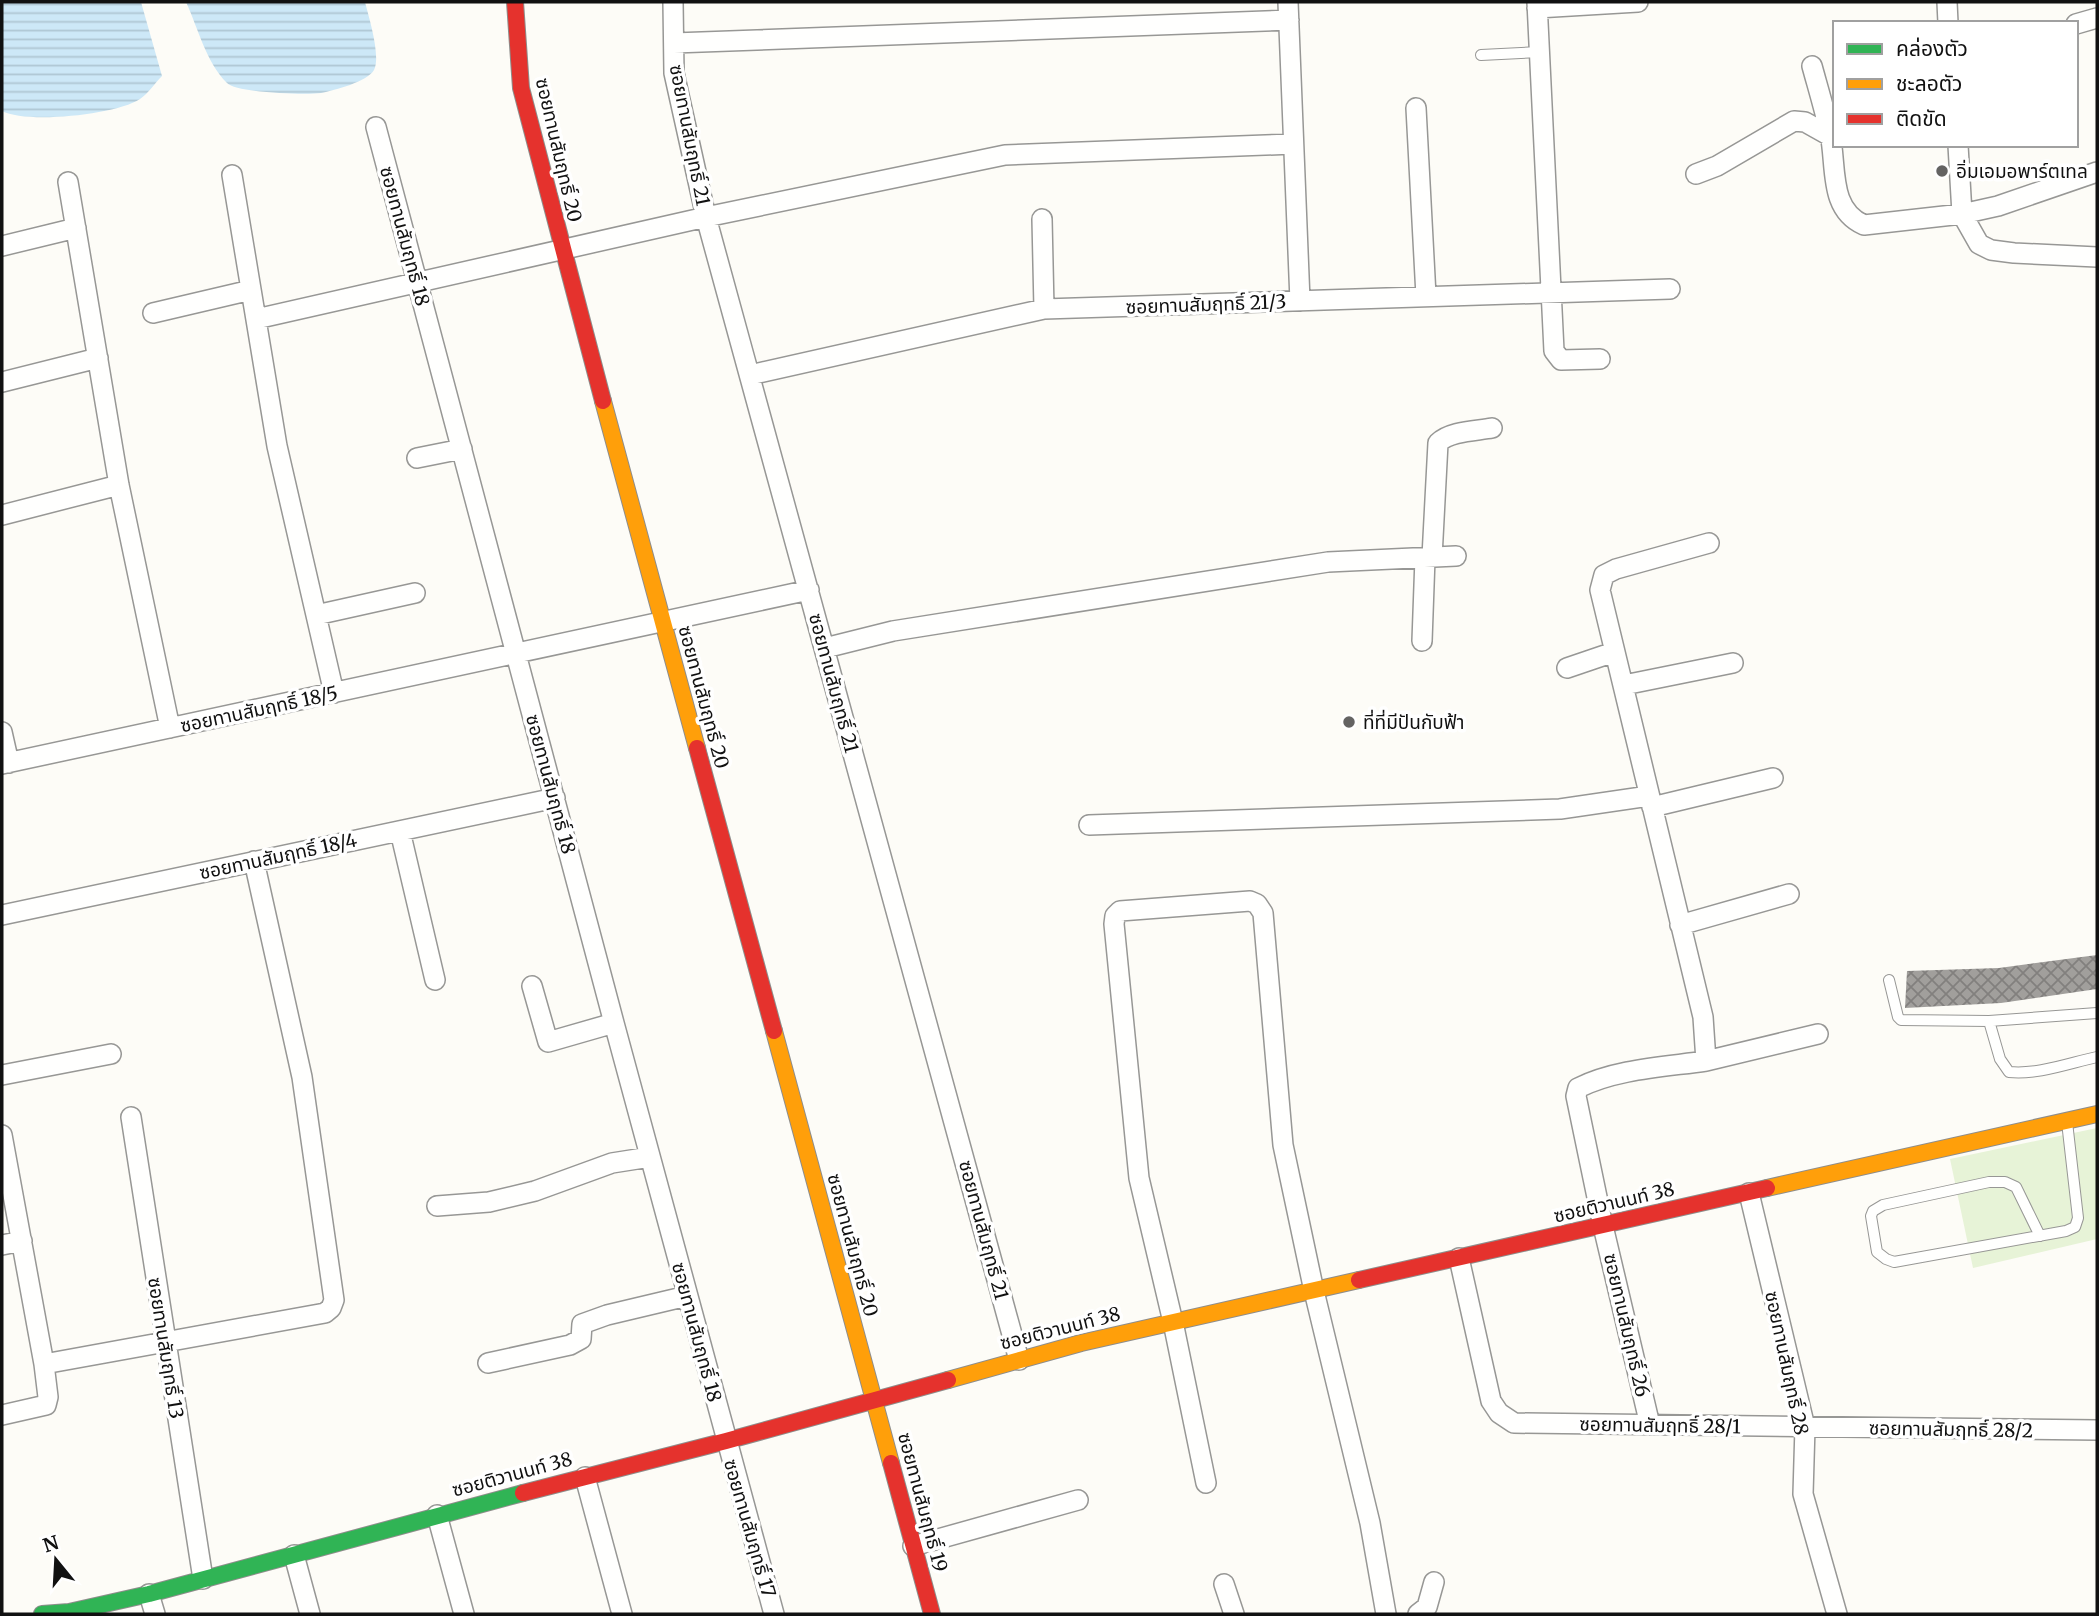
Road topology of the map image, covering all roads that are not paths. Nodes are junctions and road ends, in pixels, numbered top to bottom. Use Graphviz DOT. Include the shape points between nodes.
graph roads {
  1 [pos="515,2"];
  2 [pos="673,2"];
  3 [pos="1638,2"];
  4 [pos="1947,2"];
  5 [pos="1537,5"];
  6 [pos="1288,11"];
  7 [pos="2097,18"];
  8 [pos="1948,21"];
  9 [pos="2078,23"];
  10 [pos="674,43"];
  11 [pos="1539,52"];
  12 [pos="1481,55"];
  13 [pos="1812,66"];
  14 [pos="1416,108"];
  15 [pos="376,127"];
  16 [pos="1830,136"];
  17 [pos="1293,144"];
  18 [pos="1958,147"];
  19 [pos="2097,172"];
  20 [pos="1696,174"];
  21 [pos="232,175"];
  22 [pos="68,182"];
  23 [pos="1962,214"];
  24 [pos="706,217"];
  25 [pos="1042,219"];
  26 [pos="76,228"];
  27 [pos="2,246"];
  28 [pos="562,249"];
  29 [pos="2097,257"];
  30 [pos="418,282"];
  31 [pos="1670,289"];
  32 [pos="251,290"];
  33 [pos="1551,291"];
  34 [pos="1426,296"];
  35 [pos="1300,301"];
  36 [pos="1044,309"];
  37 [pos="153,313"];
  38 [pos="256,319"];
  39 [pos="98,358"];
  40 [pos="1600,359"];
  41 [pos="750,375"];
  42 [pos="2,382"];
  43 [pos="1492,428"];
  44 [pos="462,449"];
  45 [pos="417,458"];
  46 [pos="119,485"];
  47 [pos="2,515"];
  48 [pos="1709,543"];
  49 [pos="1456,556"];
  50 [pos="1428,557"];
  51 [pos="809,590"];
  52 [pos="415,593"];
  53 [pos="316,615"];
  54 [pos="662,622"];
  55 [pos="1423,641"];
  56 [pos="824,648"];
  57 [pos="1614,652"];
  58 [pos="517,653"];
  59 [pos="1733,663"];
  60 [pos="1567,667"];
  61 [pos="1624,685"];
  62 [pos="334,693"];
  63 [pos="170,728"];
  64 [pos="2,733"];
  65 [pos="5,764"];
  66 [pos="1773,778"];
  67 [pos="555,798"];
  68 [pos="1650,802"];
  69 [pos="1089,825"];
  70 [pos="400,831"];
  71 [pos="254,862"];
  72 [pos="1789,894"];
  73 [pos="2,915"];
  74 [pos="1680,925"];
  75 [pos="435,980"];
  76 [pos="1889,980"];
  77 [pos="532,986"];
  78 [pos="2097,1013"];
  79 [pos="1989,1021"];
  80 [pos="614,1023"];
  81 [pos="1818,1034"];
  82 [pos="111,1054"];
  83 [pos="2097,1057"];
  84 [pos="1706,1061"];
  85 [pos="2,1075"];
  86 [pos="2097,1114"];
  87 [pos="131,1117"];
  88 [pos="2067,1121"];
  89 [pos="2,1135"];
  90 [pos="650,1157"];
  91 [pos="1749,1193"];
  92 [pos="437,1206"];
  93 [pos="1603,1226"];
  94 [pos="2040,1237"];
  95 [pos="22,1241"];
  96 [pos="2,1245"];
  97 [pos="1459,1258"];
  98 [pos="1314,1291"];
  99 [pos="687,1296"];
  100 [pos="1173,1322"];
  101 [pos="164,1341"];
  102 [pos="1019,1360"];
  103 [pos="488,1363"];
  104 [pos="44,1364"];
  105 [pos="873,1400"];
  106 [pos="2,1415"];
  107 [pos="1650,1425"];
  108 [pos="1805,1427"];
  109 [pos="2097,1430"];
  110 [pos="726,1441"];
  111 [pos="585,1477"];
  112 [pos="1206,1483"];
  113 [pos="1078,1500"];
  114 [pos="437,1516"];
  115 [pos="913,1546"];
  116 [pos="294,1555"];
  117 [pos="203,1579"];
  118 [pos="1434,1582"];
  119 [pos="1224,1584"];
  120 [pos="149,1594"];
  121 [pos="42,1614"];
  122 [pos="155,1614"];
  123 [pos="310,1614"];
  124 [pos="464,1614"];
  125 [pos="622,1614"];
  126 [pos="774,1614"];
  127 [pos="932,1614"];
  128 [pos="1234,1614"];
  129 [pos="1387,1614"];
  130 [pos="1418,1614"];
  131 [pos="1837,1614"];
  1 -- 28 [label="street, ซอยทานสัมฤทธิ์ 20" via="521,88"];
  2 -- 10 [label="street, ซอยทานสัมฤทธิ์ 21"];
  3 -- 5 [label="street"];
  4 -- 8 [label="street"];
  5 -- 11 [label="street"];
  6 -- 10 [label="street"];
  6 -- 17 [label="street"];
  7 -- 9 [label="street"];
  10 -- 24 [label="street, ซอยทานสัมฤทธิ์ 21" via="679,102"];
  11 -- 12 [label="lane"];
  11 -- 33 [label="street"];
  13 -- 16 [label="street"];
  14 -- 34 [label="street"];
  15 -- 30 [label="street, ซอยทานสัมฤทธิ์ 18"];
  16 -- 20 [label="street" via="1794,121"];
  16 -- 23 [label="street" via="1833,181 1853,220 1864,225"];
  17 -- 24 [label="street" via="1005,155"];
  17 -- 35 [label="street"];
  18 -- 23 [label="street"];
  19 -- 23 [label="street"];
  21 -- 32 [label="street"];
  22 -- 26 [label="street"];
  23 -- 29 [label="street" via="1979,244 1992,250"];
  24 -- 28 [label="street"];
  24 -- 41 [label="street, ซอยทานสัมฤทธิ์ 21"];
  25 -- 36 [label="street"];
  26 -- 27 [label="street"];
  26 -- 39 [label="street"];
  28 -- 30 [label="street"];
  28 -- 54 [label="street, ซอยทานสัมฤทธิ์ 20"];
  30 -- 38 [label="street"];
  30 -- 44 [label="street, ซอยทานสัมฤทธิ์ 18"];
  31 -- 33 [label="street, ซอยทานสัมฤทธิ์ 21/3"];
  32 -- 37 [label="street"];
  32 -- 38 [label="street"];
  33 -- 34 [label="street, ซอยทานสัมฤทธิ์ 21/3"];
  33 -- 40 [label="street" via="1556,357"];
  34 -- 35 [label="street, ซอยทานสัมฤทธิ์ 21/3"];
  35 -- 36 [label="street, ซอยทานสัมฤทธิ์ 21/3"];
  36 -- 41 [label="street, ซอยทานสัมฤทธิ์ 21/3"];
  38 -- 53 [label="street" via="277,446"];
  39 -- 42 [label="street"];
  39 -- 46 [label="street"];
  41 -- 51 [label="street, ซอยทานสัมฤทธิ์ 21"];
  43 -- 50 [label="street" via="1453,435 1438,443"];
  44 -- 45 [label="street"];
  44 -- 58 [label="street, ซอยทานสัมฤทธิ์ 18"];
  46 -- 47 [label="street"];
  46 -- 63 [label="street"];
  48 -- 57 [label="street" via="1604,575 1600,590"];
  49 -- 50 [label="street"];
  50 -- 55 [label="street"];
  50 -- 56 [label="street" via="1328,562 893,631"];
  51 -- 54 [label="street, ซอยทานสัมฤทธิ์ 18/5"];
  51 -- 56 [label="street, ซอยทานสัมฤทธิ์ 21"];
  52 -- 53 [label="street"];
  53 -- 62 [label="street"];
  54 -- 58 [label="street, ซอยทานสัมฤทธิ์ 18/5"];
  54 -- 105 [label="street, ซอยทานสัมฤทธิ์ 20"];
  56 -- 102 [label="street, ซอยทานสัมฤทธิ์ 21"];
  57 -- 60 [label="street"];
  57 -- 61 [label="street"];
  58 -- 62 [label="street, ซอยทานสัมฤทธิ์ 18/5"];
  58 -- 67 [label="street, ซอยทานสัมฤทธิ์ 18"];
  59 -- 61 [label="street"];
  61 -- 68 [label="street"];
  62 -- 63 [label="street, ซอยทานสัมฤทธิ์ 18/5"];
  63 -- 65 [label="street, ซอยทานสัมฤทธิ์ 18/5"];
  64 -- 65 [label="street"];
  66 -- 68 [label="street"];
  67 -- 70 [label="street, ซอยทานสัมฤทธิ์ 18/4"];
  67 -- 80 [label="street, ซอยทานสัมฤทธิ์ 18"];
  68 -- 69 [label="street"];
  68 -- 74 [label="street"];
  70 -- 71 [label="street, ซอยทานสัมฤทธิ์ 18/4"];
  70 -- 75 [label="street"];
  71 -- 73 [label="street, ซอยทานสัมฤทธิ์ 18/4"];
  71 -- 101 [label="street" via="302,1077 334,1300 325,1313"];
  72 -- 74 [label="street"];
  74 -- 84 [label="street" via="1703,1017"];
  76 -- 79 [label="lane" via="1901,1020"];
  77 -- 80 [label="street" via="548,1042"];
  78 -- 79 [label="lane"];
  79 -- 83 [label="lane" via="2008,1072 2035,1071"];
  80 -- 90 [label="street, ซอยทานสัมฤทธิ์ 18"];
  81 -- 84 [label="street"];
  82 -- 85 [label="street"];
  84 -- 93 [label="street, ซอยทานสัมฤทธิ์ 26" via="1642,1069 1578,1088"];
  86 -- 88 [label="street, ซอยติวานนท์ 38"];
  87 -- 101 [label="street, ซอยทานสัมฤทธิ์ 13"];
  88 -- 91 [label="street, ซอยติวานนท์ 38"];
  88 -- 94 [label="lane" via="2078,1218 2075,1227"];
  89 -- 95 [label="street"];
  90 -- 92 [label="street" via="612,1163 536,1191 489,1202"];
  90 -- 99 [label="street, ซอยทานสัมฤทธิ์ 18"];
  91 -- 93 [label="street, ซอยติวานนท์ 38"];
  91 -- 108 [label="street, ซอยทานสัมฤทธิ์ 28"];
  93 -- 97 [label="street, ซอยติวานนท์ 38"];
  93 -- 107 [label="street, ซอยทานสัมฤทธิ์ 26"];
  94 -- 94 [label="lane" via="1895,1262 1877,1252 1871,1216 1883,1205 2005,1182 2016,1187"];
  95 -- 96 [label="street"];
  95 -- 104 [label="street"];
  97 -- 98 [label="street, ซอยติวานนท์ 38"];
  97 -- 107 [label="street, ซอยทานสัมฤทธิ์ 28/1" via="1491,1401 1499,1413 1514,1423"];
  98 -- 100 [label="street, ซอยติวานนท์ 38"];
  98 -- 100 [label="street" via="1283,1145 1263,913 1250,901 1120,911 1114,924 1139,1178"];
  98 -- 129 [label="street"];
  99 -- 103 [label="street" via="582,1324 581,1339 570,1345"];
  99 -- 110 [label="street, ซอยทานสัมฤทธิ์ 18"];
  100 -- 102 [label="street, ซอยติวานนท์ 38"];
  100 -- 112 [label="street"];
  101 -- 104 [label="street"];
  101 -- 117 [label="street, ซอยทานสัมฤทธิ์ 13"];
  102 -- 105 [label="street, ซอยติวานนท์ 38"];
  104 -- 106 [label="street" via="46,1405"];
  105 -- 110 [label="street, ซอยติวานนท์ 38"];
  105 -- 115 [label="street, ซอยทานสัมฤทธิ์ 19"];
  107 -- 108 [label="street, ซอยทานสัมฤทธิ์ 28/1"];
  108 -- 109 [label="street, ซอยทานสัมฤทธิ์ 28/2"];
  108 -- 131 [label="street, ซอยทานสัมฤทธิ์ 28" via="1803,1494"];
  110 -- 111 [label="street, ซอยติวานนท์ 38"];
  110 -- 126 [label="street, ซอยทานสัมฤทธิ์ 17"];
  111 -- 114 [label="street, ซอยติวานนท์ 38"];
  111 -- 125 [label="street"];
  113 -- 115 [label="street"];
  114 -- 116 [label="street, ซอยติวานนท์ 38"];
  114 -- 124 [label="street"];
  115 -- 127 [label="street, ซอยทานสัมฤทธิ์ 19"];
  116 -- 117 [label="street, ซอยติวานนท์ 38"];
  116 -- 123 [label="street"];
  117 -- 120 [label="street, ซอยติวานนท์ 38"];
  118 -- 130 [label="street" via="1427,1606"];
  119 -- 128 [label="street"];
  120 -- 121 [label="street, ซอยติวานนท์ 38"];
  120 -- 122 [label="street"];
}
